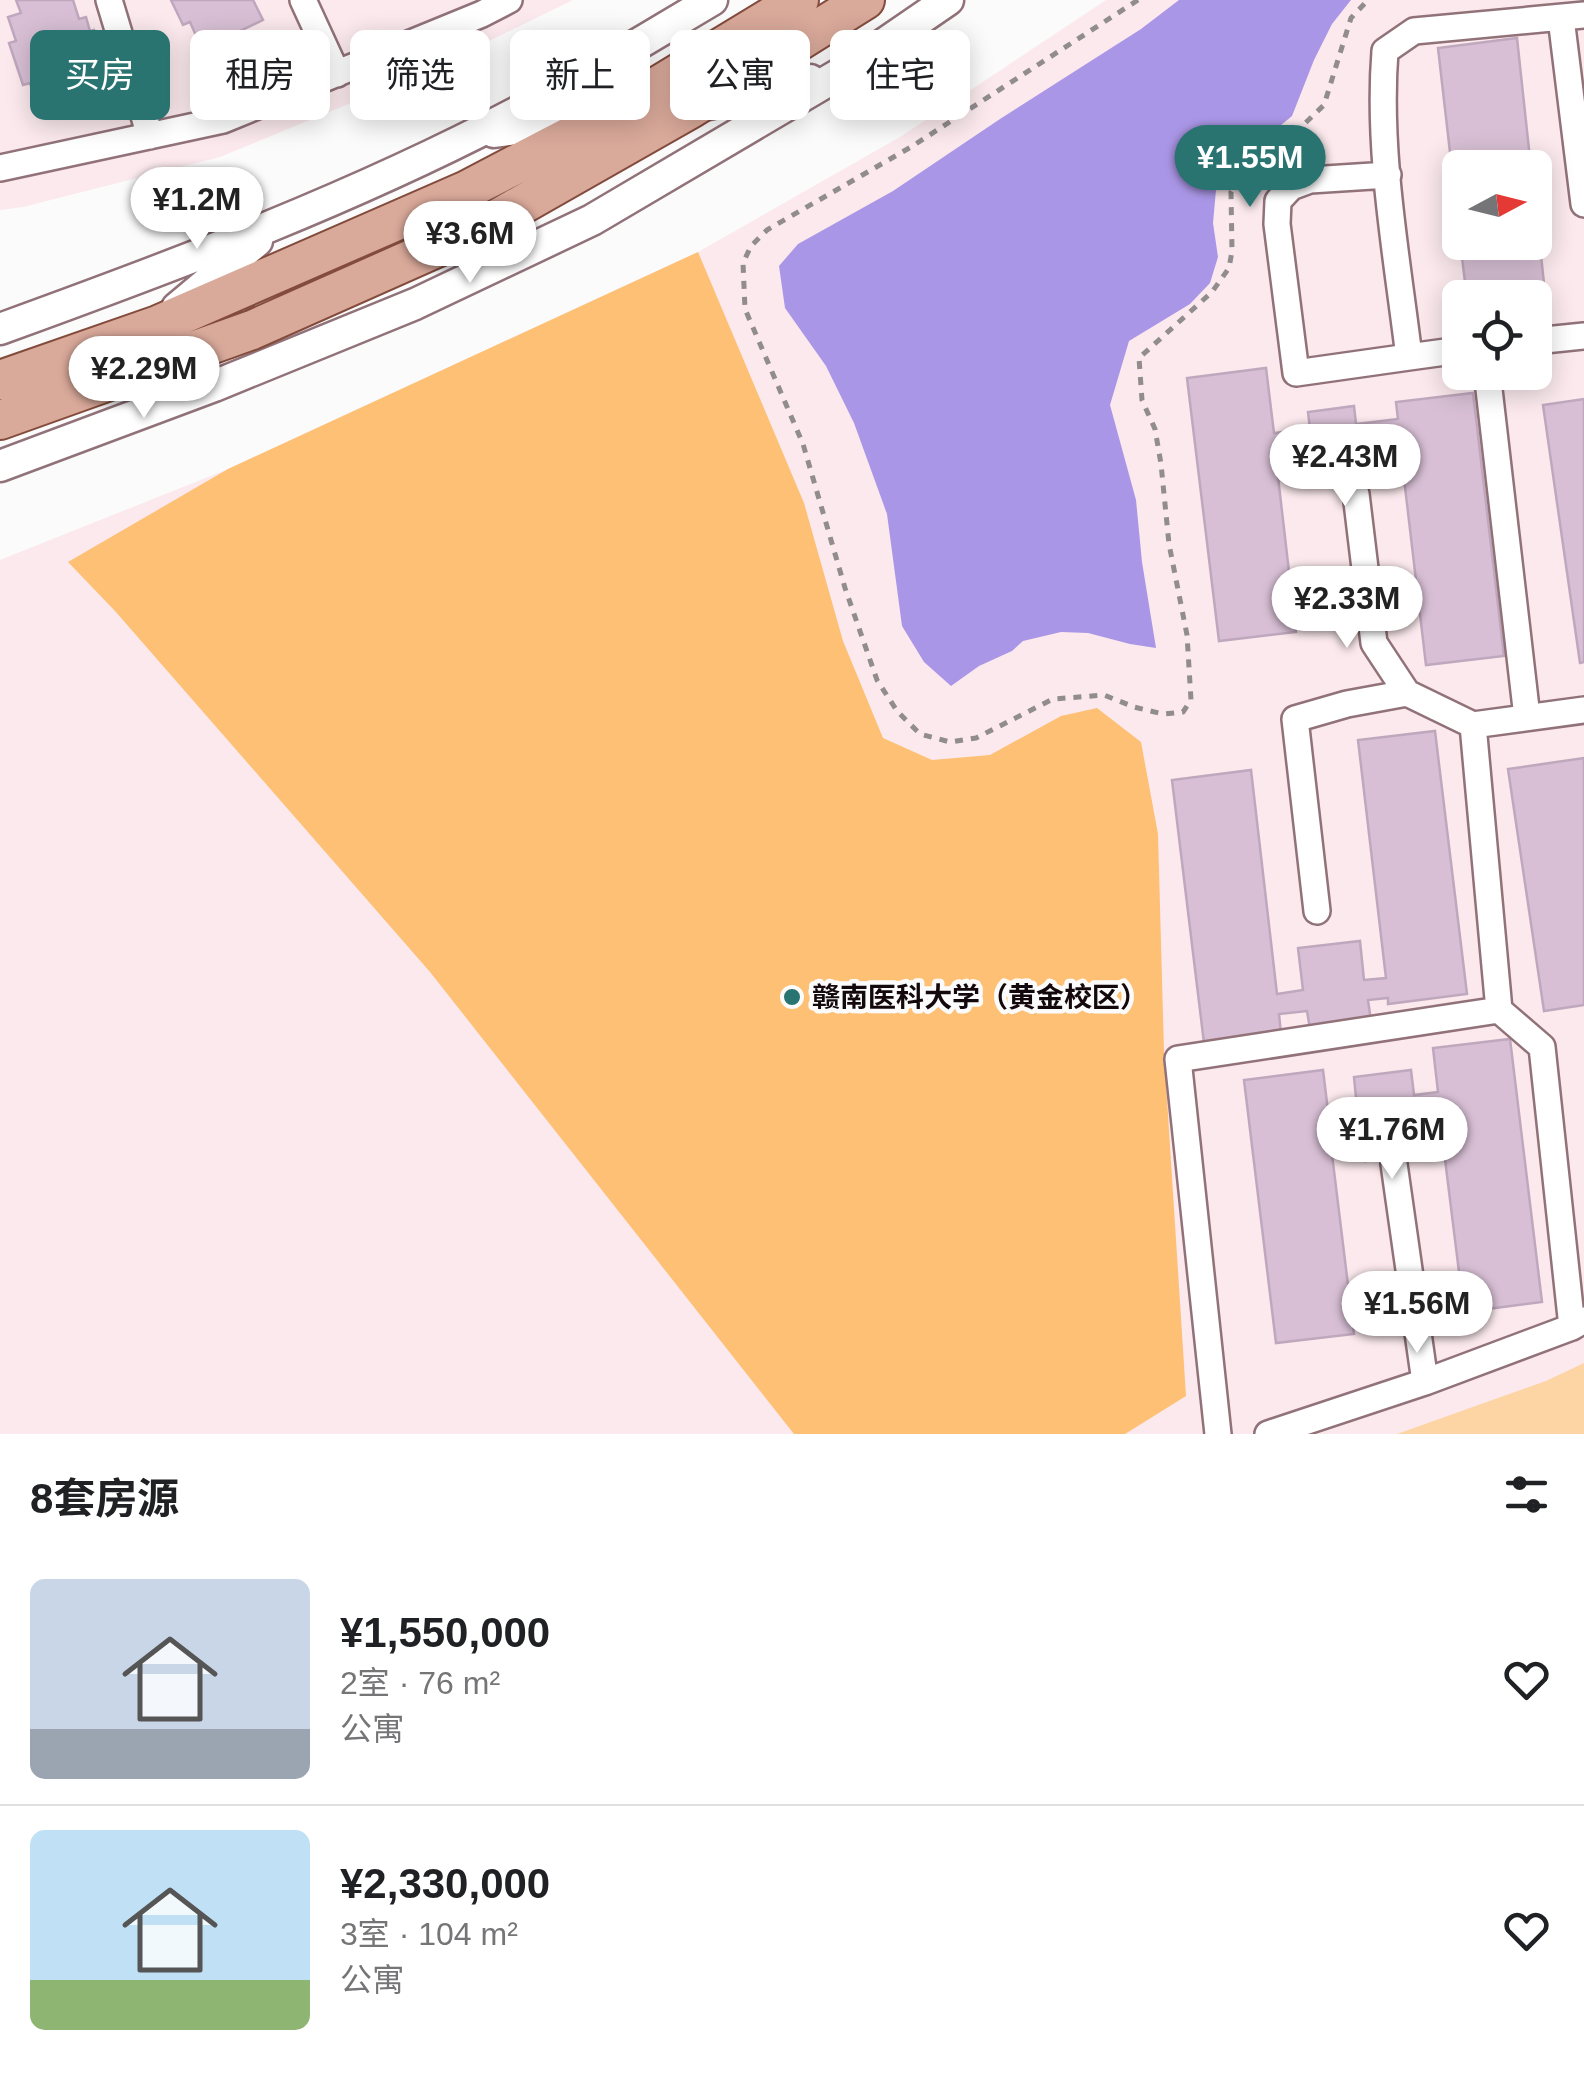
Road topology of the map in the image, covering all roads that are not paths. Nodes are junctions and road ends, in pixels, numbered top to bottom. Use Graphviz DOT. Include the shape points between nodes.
graph roads {
  1 [pos="109,0"];
  2 [pos="302,0"];
  3 [pos="509,0"];
  4 [pos="712,0"];
  5 [pos="799,0"];
  6 [pos="865,0"];
  7 [pos="948,0"];
  8 [pos="479,7"];
  9 [pos="1572,17"];
  10 [pos="904,30"];
  11 [pos="810,34"];
  12 [pos="337,74"];
  13 [pos="830,80"];
  14 [pos="650,91"];
  15 [pos="590,120"];
  16 [pos="601,120"];
  17 [pos="671,120"];
  18 [pos="150,136"];
  19 [pos="470,136"];
  20 [pos="0,168"];
  21 [pos="1388,175"];
  22 [pos="1584,204"];
  23 [pos="274,226"];
  24 [pos="479,229"];
  25 [pos="415,304"];
  26 [pos="158,324"];
  27 [pos="0,329"];
  28 [pos="1584,336"];
  29 [pos="1552,339"];
  30 [pos="1442,352"];
  31 [pos="1409,357"];
  32 [pos="0,380"];
  33 [pos="214,386"];
  34 [pos="1489,390"];
  35 [pos="71,395"];
  36 [pos="0,420"];
  37 [pos="0,466"];
  38 [pos="1356,494"];
  39 [pos="1407,693"];
  40 [pos="1584,710"];
  41 [pos="1527,718"];
  42 [pos="1473,725"];
  43 [pos="1318,911"];
  44 [pos="1500,1010"];
  45 [pos="1394,1164"];
  46 [pos="1578,1323"];
  47 [pos="1425,1382"];
  48 [pos="1218,1434"];
  49 [pos="1268,1434"];
  1 -- 18 [label="street"];
  2 -- 12 [label="street"];
  3 -- 8 [label="street"];
  4 -- 19 [label="street"];
  5 -- 14 [label="main road"];
  6 -- 11 [label="main road"];
  7 -- 10 [label="street"];
  8 -- 12 [label="street"];
  9 -- 21 [label="street" via="1414,32 1384,51"];
  9 -- 22 [label="street"];
  12 -- 18 [label="street" via="222,120"];
  13 -- 25 [label="street" via="592,220"];
  15 -- 19 [label="street"];
  16 -- 26 [label="main road" via="466,191"];
  17 -- 24 [label="main road"];
  18 -- 20 [label="street"];
  19 -- 23 [label="street"];
  21 -- 31 [label="street"];
  21 -- 31 [label="street" via="1291,187 1278,201 1277,224 1296,373"];
  23 -- 26 [label="street"];
  23 -- 27 [label="street"];
  24 -- 25 [label="street"];
  24 -- 35 [label="main road" via="252,330"];
  25 -- 33 [label="street"];
  26 -- 32 [label="main road"];
  28 -- 29 [label="street"];
  30 -- 31 [label="street"];
  33 -- 35 [label="street"];
  33 -- 37 [label="street"];
  34 -- 41 [label="street"];
  35 -- 36 [label="main road"];
  38 -- 39 [label="street" via="1374,643"];
  39 -- 42 [label="street"];
  39 -- 43 [label="street" via="1295,719"];
  40 -- 41 [label="street"];
  41 -- 42 [label="street"];
  42 -- 44 [label="street"];
  44 -- 46 [label="street" via="1542,1048"];
  44 -- 48 [label="street" via="1178,1058"];
  45 -- 47 [label="street"];
  46 -- 47 [label="street"];
  47 -- 49 [label="street"];
}
